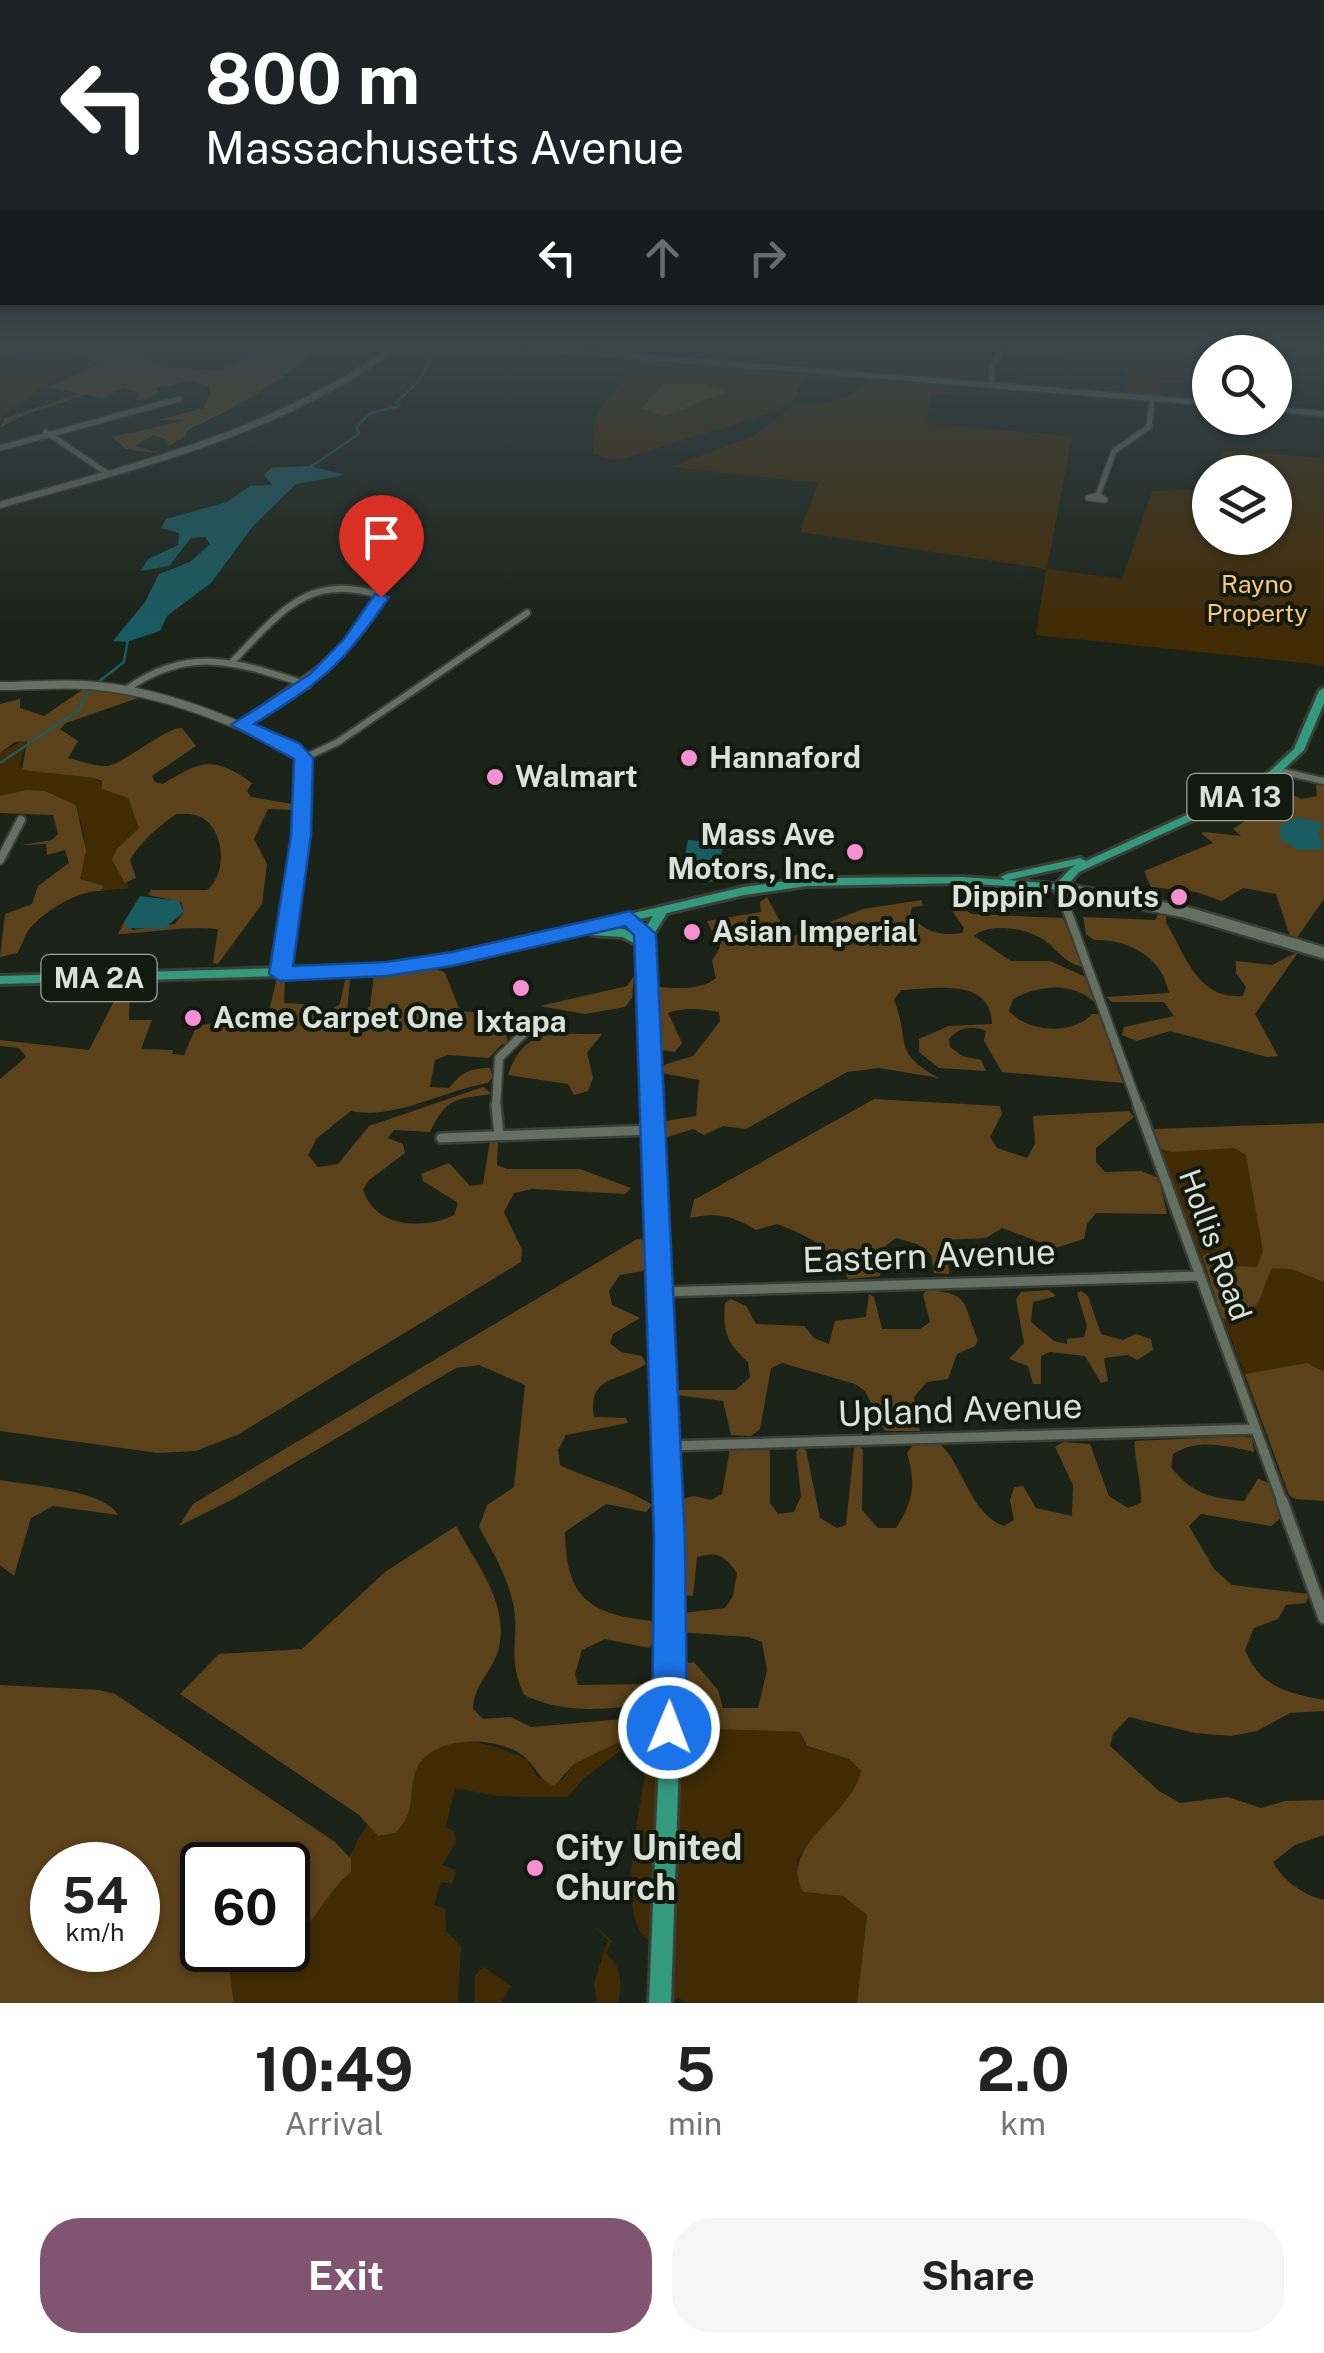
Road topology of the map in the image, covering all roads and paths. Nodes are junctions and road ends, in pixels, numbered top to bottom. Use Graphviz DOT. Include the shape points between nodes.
graph roads {
  1 [pos="59,440"];
  2 [pos="204,440"];
  3 [pos="1129,440"];
  4 [pos="107,473"];
  5 [pos="1098,495"];
  6 [pos="0,505"];
  7 [pos="526,613"];
  8 [pos="232,662"];
  9 [pos="308,684"];
  10 [pos="0,686"];
  11 [pos="127,689"];
  12 [pos="1324,691"];
  13 [pos="240,725"];
  14 [pos="304,758"];
  15 [pos="1280,770"];
  16 [pos="1324,781"];
  17 [pos="21,820"];
  18 [pos="1112,854"];
  19 [pos="0,860"];
  20 [pos="1060,867"];
  21 [pos="963,880"];
  22 [pos="1059,888"];
  23 [pos="663,910"];
  24 [pos="625,919"];
  25 [pos="556,936"];
  26 [pos="646,941"];
  27 [pos="1324,953"];
  28 [pos="280,974"];
  29 [pos="0,980"];
  30 [pos="530,1028"];
  31 [pos="654,1130"];
  32 [pos="499,1135"];
  33 [pos="441,1138"];
  34 [pos="1200,1276"];
  35 [pos="660,1292"];
  36 [pos="1256,1430"];
  37 [pos="666,1446"];
  38 [pos="1324,1618"];
  39 [pos="660,2003"];
  1 -- 4 [label="street"];
  2 -- 4 [label="street"];
  3 -- 5 [label="street" via="1114,452"];
  4 -- 6 [label="street"];
  7 -- 14 [label="street" via="338,742"];
  8 -- 9 [label="street"];
  8 -- 9 [label="street" via="306,592 327,587 379,594 350,642"];
  8 -- 11 [label="street" via="180,660"];
  9 -- 13 [label="street"];
  10 -- 11 [label="street"];
  11 -- 13 [label="street"];
  12 -- 15 [label="main road, MA 13" via="1306,739"];
  13 -- 14 [label="street"];
  14 -- 28 [label="street" via="301,835"];
  15 -- 16 [label="street"];
  15 -- 18 [label="main road, MA 13" via="1238,798"];
  17 -- 19 [label="street"];
  18 -- 20 [label="main road, MA 13"];
  18 -- 22 [label="main road, MA 13" via="1068,874"];
  20 -- 21 [label="main road, MA 13"];
  20 -- 22 [label="main road"];
  21 -- 22 [label="main road, MA 2A"];
  21 -- 23 [label="main road, MA 2A" via="810,882"];
  22 -- 27 [label="main road, MA 2A" via="1186,912"];
  22 -- 34 [label="street, Hollis Road"];
  23 -- 24 [label="main road, MA 2A"];
  23 -- 26 [label="main road"];
  24 -- 25 [label="main road, MA 2A"];
  24 -- 26 [label="main road"];
  25 -- 26 [label="main road" via="618,932"];
  25 -- 28 [label="main road, MA 2A" via="386,969"];
  26 -- 31 [label="main road"];
  28 -- 29 [label="main road, MA 2A"];
  30 -- 32 [label="street" via="499,1058"];
  31 -- 32 [label="street"];
  31 -- 35 [label="main road"];
  32 -- 33 [label="street"];
  34 -- 35 [label="street, Eastern Avenue"];
  34 -- 36 [label="street, Hollis Road"];
  35 -- 37 [label="main road"];
  36 -- 37 [label="street, Upland Avenue"];
  36 -- 38 [label="street, Hollis Road"];
  37 -- 39 [label="main road" via="670,1666"];
}
